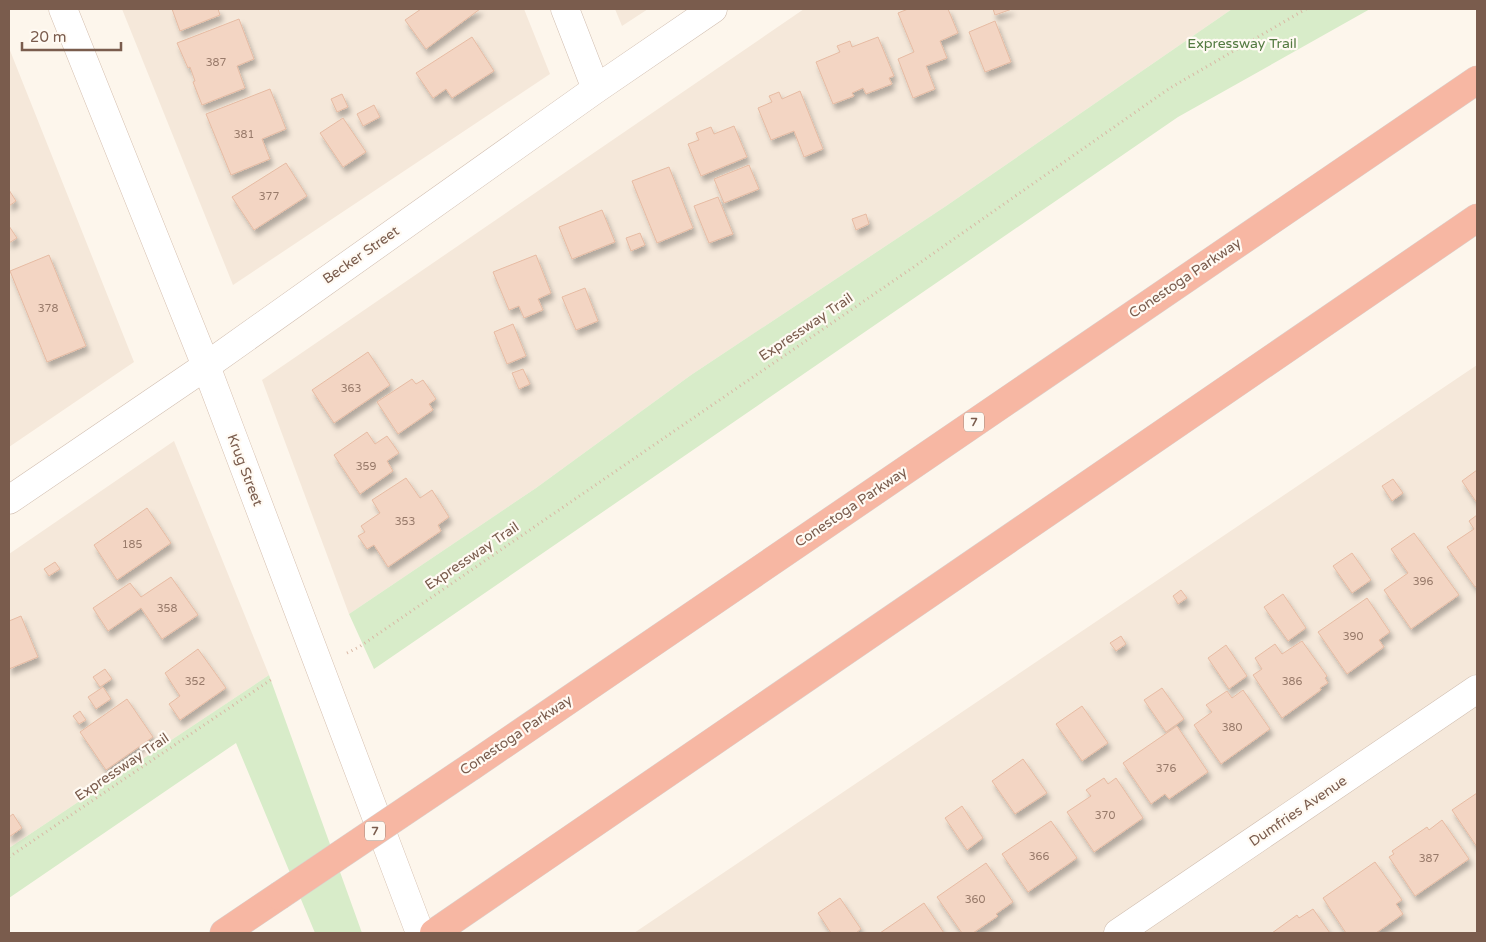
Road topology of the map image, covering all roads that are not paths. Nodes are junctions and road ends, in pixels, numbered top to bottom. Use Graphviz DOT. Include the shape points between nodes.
graph roads {
  1 [pos="63,9"];
  2 [pos="565,9"];
  3 [pos="713,9"];
  4 [pos="1477,80"];
  5 [pos="596,89"];
  6 [pos="1477,218"];
  7 [pos="206,366"];
  8 [pos="9,500"];
  9 [pos="1477,689"];
  10 [pos="224,933"];
  11 [pos="420,933"];
  12 [pos="434,933"];
  13 [pos="1118,933"];
  1 -- 7 [label="street, Krug Street"];
  2 -- 5 [label="street"];
  3 -- 5 [label="street, Becker Street"];
  4 -- 10 [label="highway, Conestoga Parkway / 7, bridge"];
  5 -- 7 [label="street, Becker Street"];
  6 -- 12 [label="highway"];
  7 -- 8 [label="street, Becker Street"];
  7 -- 11 [label="street, Krug Street"];
  9 -- 13 [label="street, Dumfries Avenue"];
}
